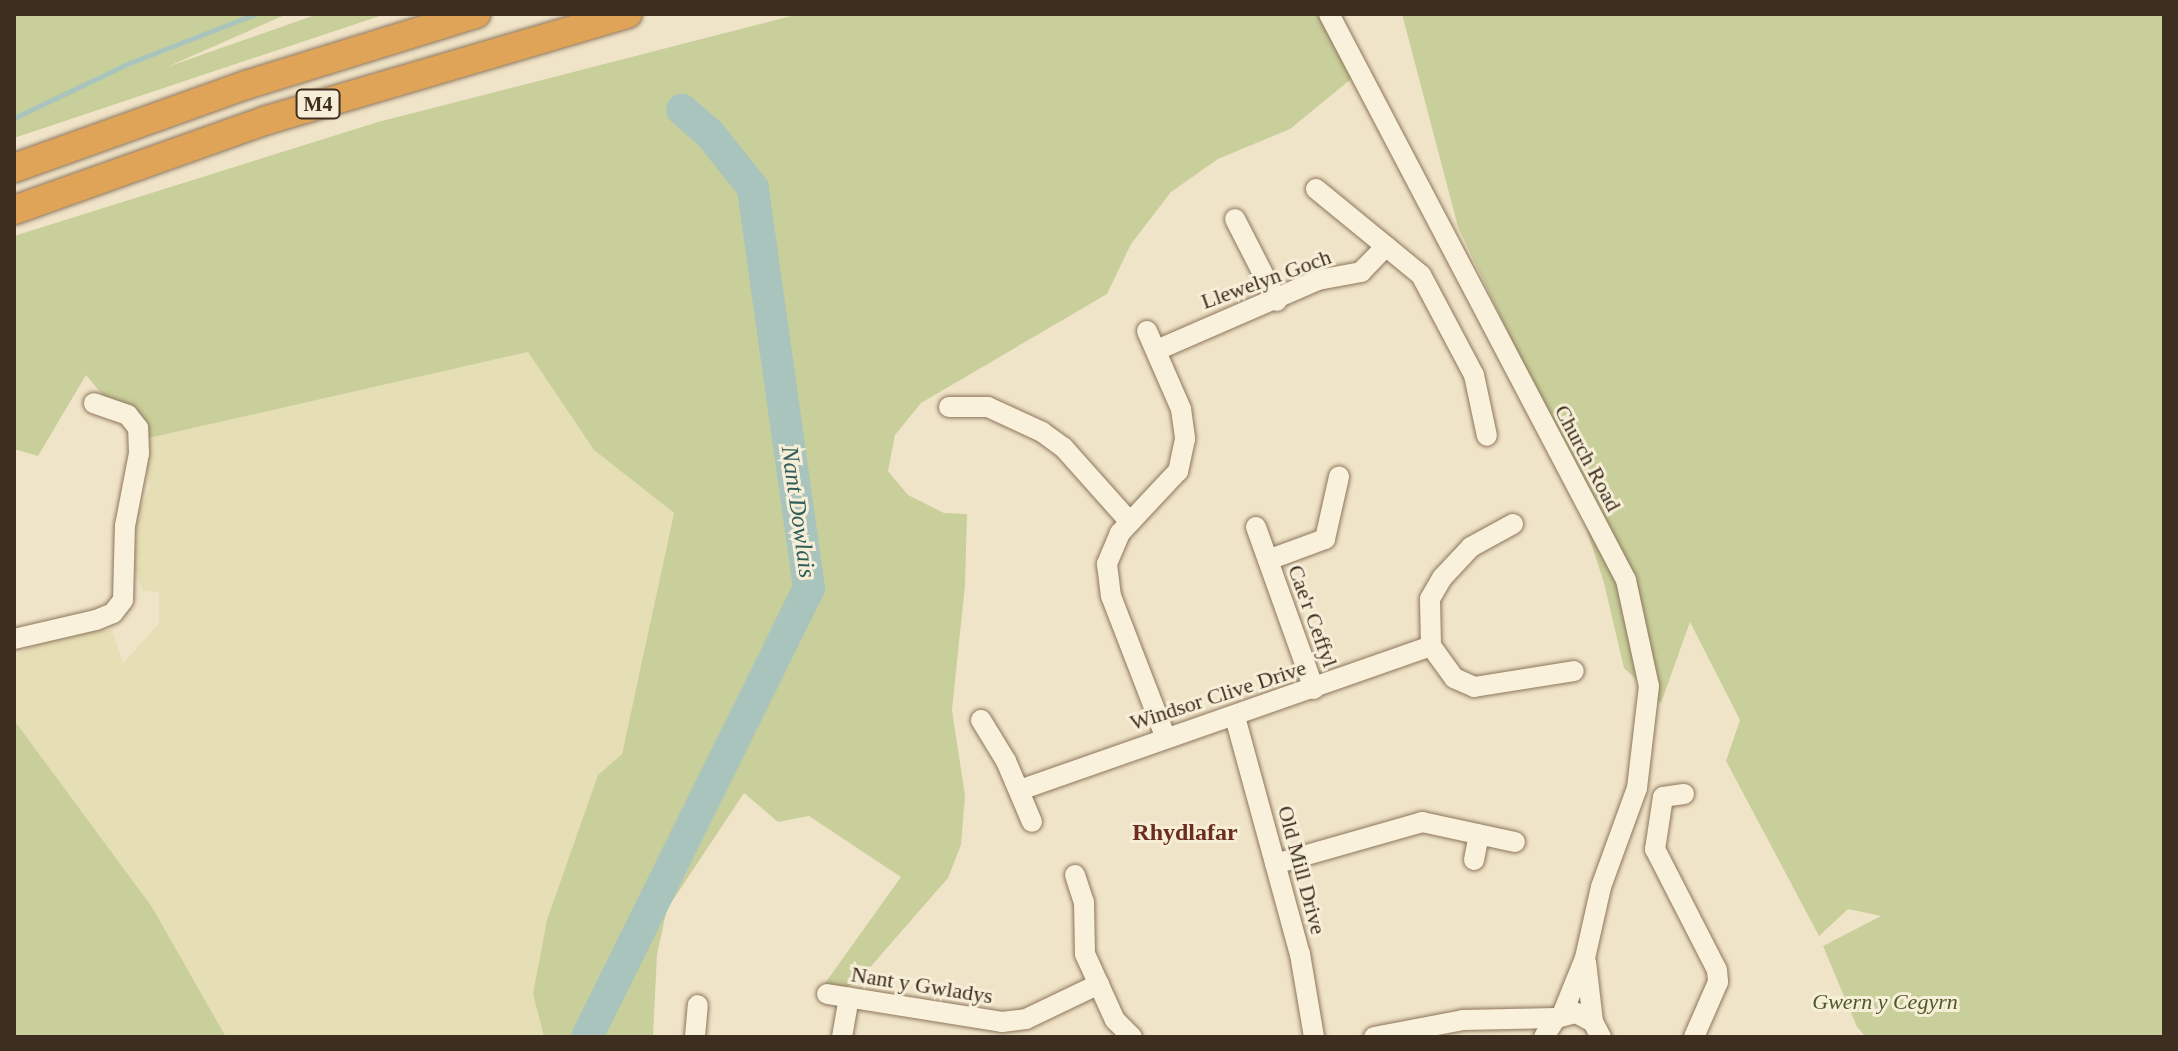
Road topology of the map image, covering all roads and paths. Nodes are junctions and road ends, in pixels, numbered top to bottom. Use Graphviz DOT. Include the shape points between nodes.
graph roads {
  1 [pos="476,14"];
  2 [pos="628,14"];
  3 [pos="1329,14"];
  4 [pos="14,168"];
  5 [pos="1316,189"];
  6 [pos="14,210"];
  7 [pos="1235,219"];
  8 [pos="1386,246"];
  9 [pos="1277,301"];
  10 [pos="1147,331"];
  11 [pos="1157,350"];
  12 [pos="94,403"];
  13 [pos="949,407"];
  14 [pos="1487,436"];
  15 [pos="1339,477"];
  16 [pos="1130,522"];
  17 [pos="1513,524"];
  18 [pos="1256,527"];
  19 [pos="1268,560"];
  20 [pos="14,639"];
  21 [pos="1431,646"];
  22 [pos="1574,671"];
  23 [pos="1314,689"];
  24 [pos="1235,717"];
  25 [pos="981,720"];
  26 [pos="1165,736"];
  27 [pos="1020,790"];
  28 [pos="1684,794"];
  29 [pos="1032,822"];
  30 [pos="1479,834"];
  31 [pos="1515,842"];
  32 [pos="1474,860"];
  33 [pos="1275,864"];
  34 [pos="1075,875"];
  35 [pos="1585,958"];
  36 [pos="1099,984"];
  37 [pos="827,994"];
  38 [pos="849,998"];
  39 [pos="698,1005"];
  40 [pos="1559,1017"];
  41 [pos="1502,1021"];
  42 [pos="1601,1032"];
  43 [pos="695,1037"];
  44 [pos="842,1037"];
  45 [pos="1132,1037"];
  46 [pos="1314,1037"];
  47 [pos="1374,1037"];
  48 [pos="1523,1037"];
  49 [pos="1544,1037"];
  50 [pos="1694,1037"];
  1 -- 4 [label="highway, M4" via="246,85"];
  2 -- 6 [label="highway, M4" via="429,68 253,124"];
  3 -- 35 [label="street, Church Road" via="1626,580 1649,686 1637,788 1601,887"];
  5 -- 8 [label="street"];
  7 -- 9 [label="street"];
  8 -- 9 [label="street, Llewelyn Goch" via="1361,272 1318,280"];
  8 -- 14 [label="street" via="1421,275 1447,315 1477,384"];
  9 -- 11 [label="street, Llewelyn Goch"];
  10 -- 11 [label="street"];
  11 -- 16 [label="street" via="1181,409 1185,439 1178,471"];
  12 -- 20 [label="street" via="128,415 138,428 139,453 125,526 123,600 113,613 96,620"];
  13 -- 16 [label="street" via="974,405 1005,412 1064,448"];
  15 -- 19 [label="street, Cae'r Ceffyl" via="1325,539"];
  16 -- 26 [label="street" via="1107,564 1111,596"];
  17 -- 21 [label="street" via="1471,547 1442,578 1430,599"];
  18 -- 19 [label="street, Cae'r Ceffyl"];
  19 -- 23 [label="street, Cae'r Ceffyl"];
  21 -- 22 [label="street" via="1454,678 1474,687"];
  21 -- 23 [label="street, Windsor Clive Drive"];
  23 -- 24 [label="street, Windsor Clive Drive"];
  24 -- 26 [label="street, Windsor Clive Drive"];
  24 -- 33 [label="street, Old Mill Drive"];
  25 -- 27 [label="street"];
  26 -- 27 [label="street, Windsor Clive Drive"];
  27 -- 29 [label="street"];
  28 -- 50 [label="street" via="1663,797 1655,839 1659,859 1717,970 1718,982"];
  30 -- 31 [label="street"];
  30 -- 32 [label="street"];
  30 -- 33 [label="street" via="1408,824"];
  33 -- 46 [label="street, Old Mill Drive" via="1300,954"];
  34 -- 36 [label="street" via="1084,902 1085,954"];
  35 -- 40 [label="street, Church Road"];
  35 -- 42 [label="street, Church Road"];
  36 -- 38 [label="street, Nant y Gwladys" via="1026,1019 1002,1022"];
  36 -- 45 [label="street" via="1115,1020"];
  37 -- 38 [label="street, Nant y Gwladys"];
  38 -- 44 [label="street"];
  39 -- 43 [label="street"];
  40 -- 41 [label="street"];
  40 -- 42 [label="street" via="1576,1013"];
  40 -- 49 [label="street, Church Road"];
  41 -- 47 [label="street" via="1463,1020"];
  41 -- 48 [label="street"];
}
